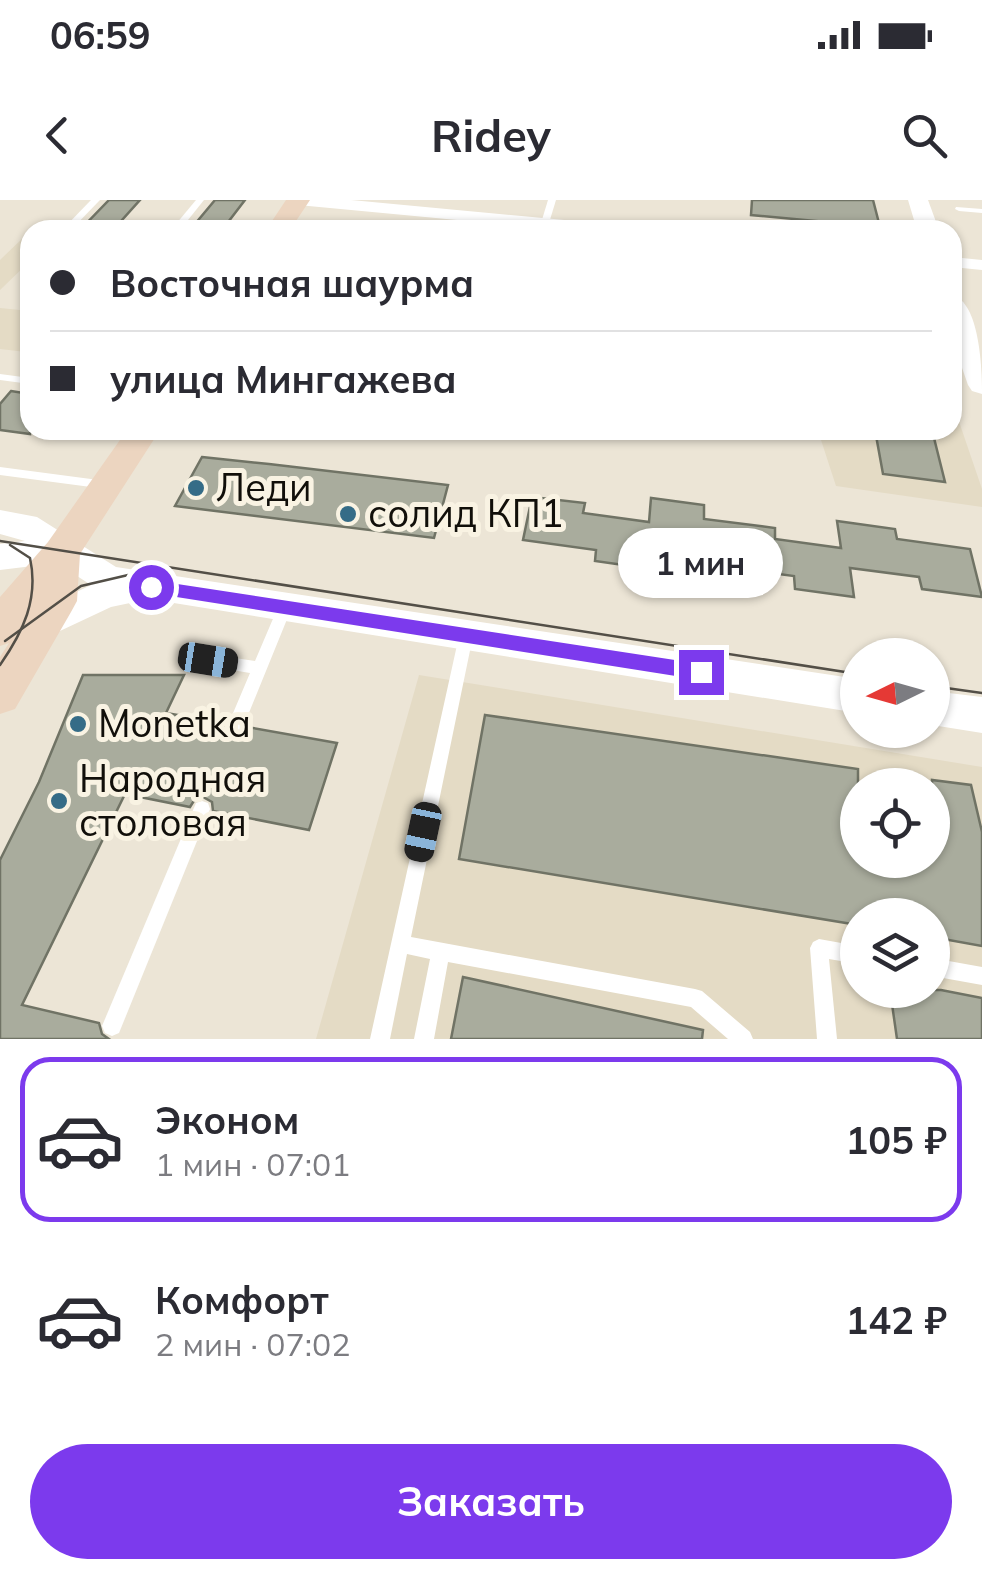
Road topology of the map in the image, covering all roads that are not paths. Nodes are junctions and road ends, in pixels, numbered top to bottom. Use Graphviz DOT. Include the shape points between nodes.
graph roads {
  1 [pos="96,200"];
  2 [pos="200,200"];
  3 [pos="298,200"];
  4 [pos="960,209"];
  5 [pos="982,211"];
  6 [pos="76,220"];
  7 [pos="183,220"];
  8 [pos="514,220"];
  9 [pos="962,322"];
  10 [pos="976,351"];
  11 [pos="982,385"];
  12 [pos="137,440"];
  13 [pos="0,471"];
  14 [pos="106,485"];
  15 [pos="13,524"];
  16 [pos="62,551"];
  17 [pos="0,557"];
  18 [pos="151,587"];
  19 [pos="285,607"];
  20 [pos="46,623"];
  21 [pos="0,629"];
  22 [pos="466,636"];
  23 [pos="208,660"];
  24 [pos="260,668"];
  25 [pos="840,693"];
  26 [pos="0,695"];
  27 [pos="950,711"];
  28 [pos="982,715"];
  29 [pos="236,726"];
  30 [pos="202,809"];
  31 [pos="400,944"];
  32 [pos="441,951"];
  33 [pos="840,952"];
  34 [pos="950,970"];
  35 [pos="982,976"];
  36 [pos="112,1026"];
  37 [pos="380,1039"];
  38 [pos="424,1039"];
  39 [pos="743,1039"];
  40 [pos="827,1039"];
  1 -- 6 [label="lane"];
  2 -- 7 [label="lane"];
  3 -- 8 [label="street"];
  4 -- 5 [label="lane"];
  9 -- 10 [label="street"];
  10 -- 11 [label="street"];
  12 -- 14 [label="main road"];
  13 -- 14 [label="lane"];
  14 -- 16 [label="main road"];
  15 -- 16 [label="street"];
  16 -- 17 [label="street"];
  16 -- 18 [label="street" via="104,578"];
  16 -- 20 [label="main road" via="58,596"];
  16 -- 21 [label="main road"];
  18 -- 19 [label="street"];
  18 -- 20 [label="street" via="106,594"];
  19 -- 22 [label="street"];
  19 -- 24 [label="lane"];
  20 -- 26 [label="main road"];
  22 -- 25 [label="street"];
  22 -- 31 [label="lane"];
  23 -- 24 [label="lane"];
  24 -- 29 [label="lane"];
  27 -- 28 [label="street"];
  30 -- 36 [label="lane"];
  31 -- 32 [label="lane"];
  31 -- 37 [label="lane"];
  32 -- 38 [label="lane"];
  32 -- 39 [label="lane" via="694,998"];
  33 -- 40 [label="lane" via="819,948"];
  34 -- 35 [label="lane"];
}
